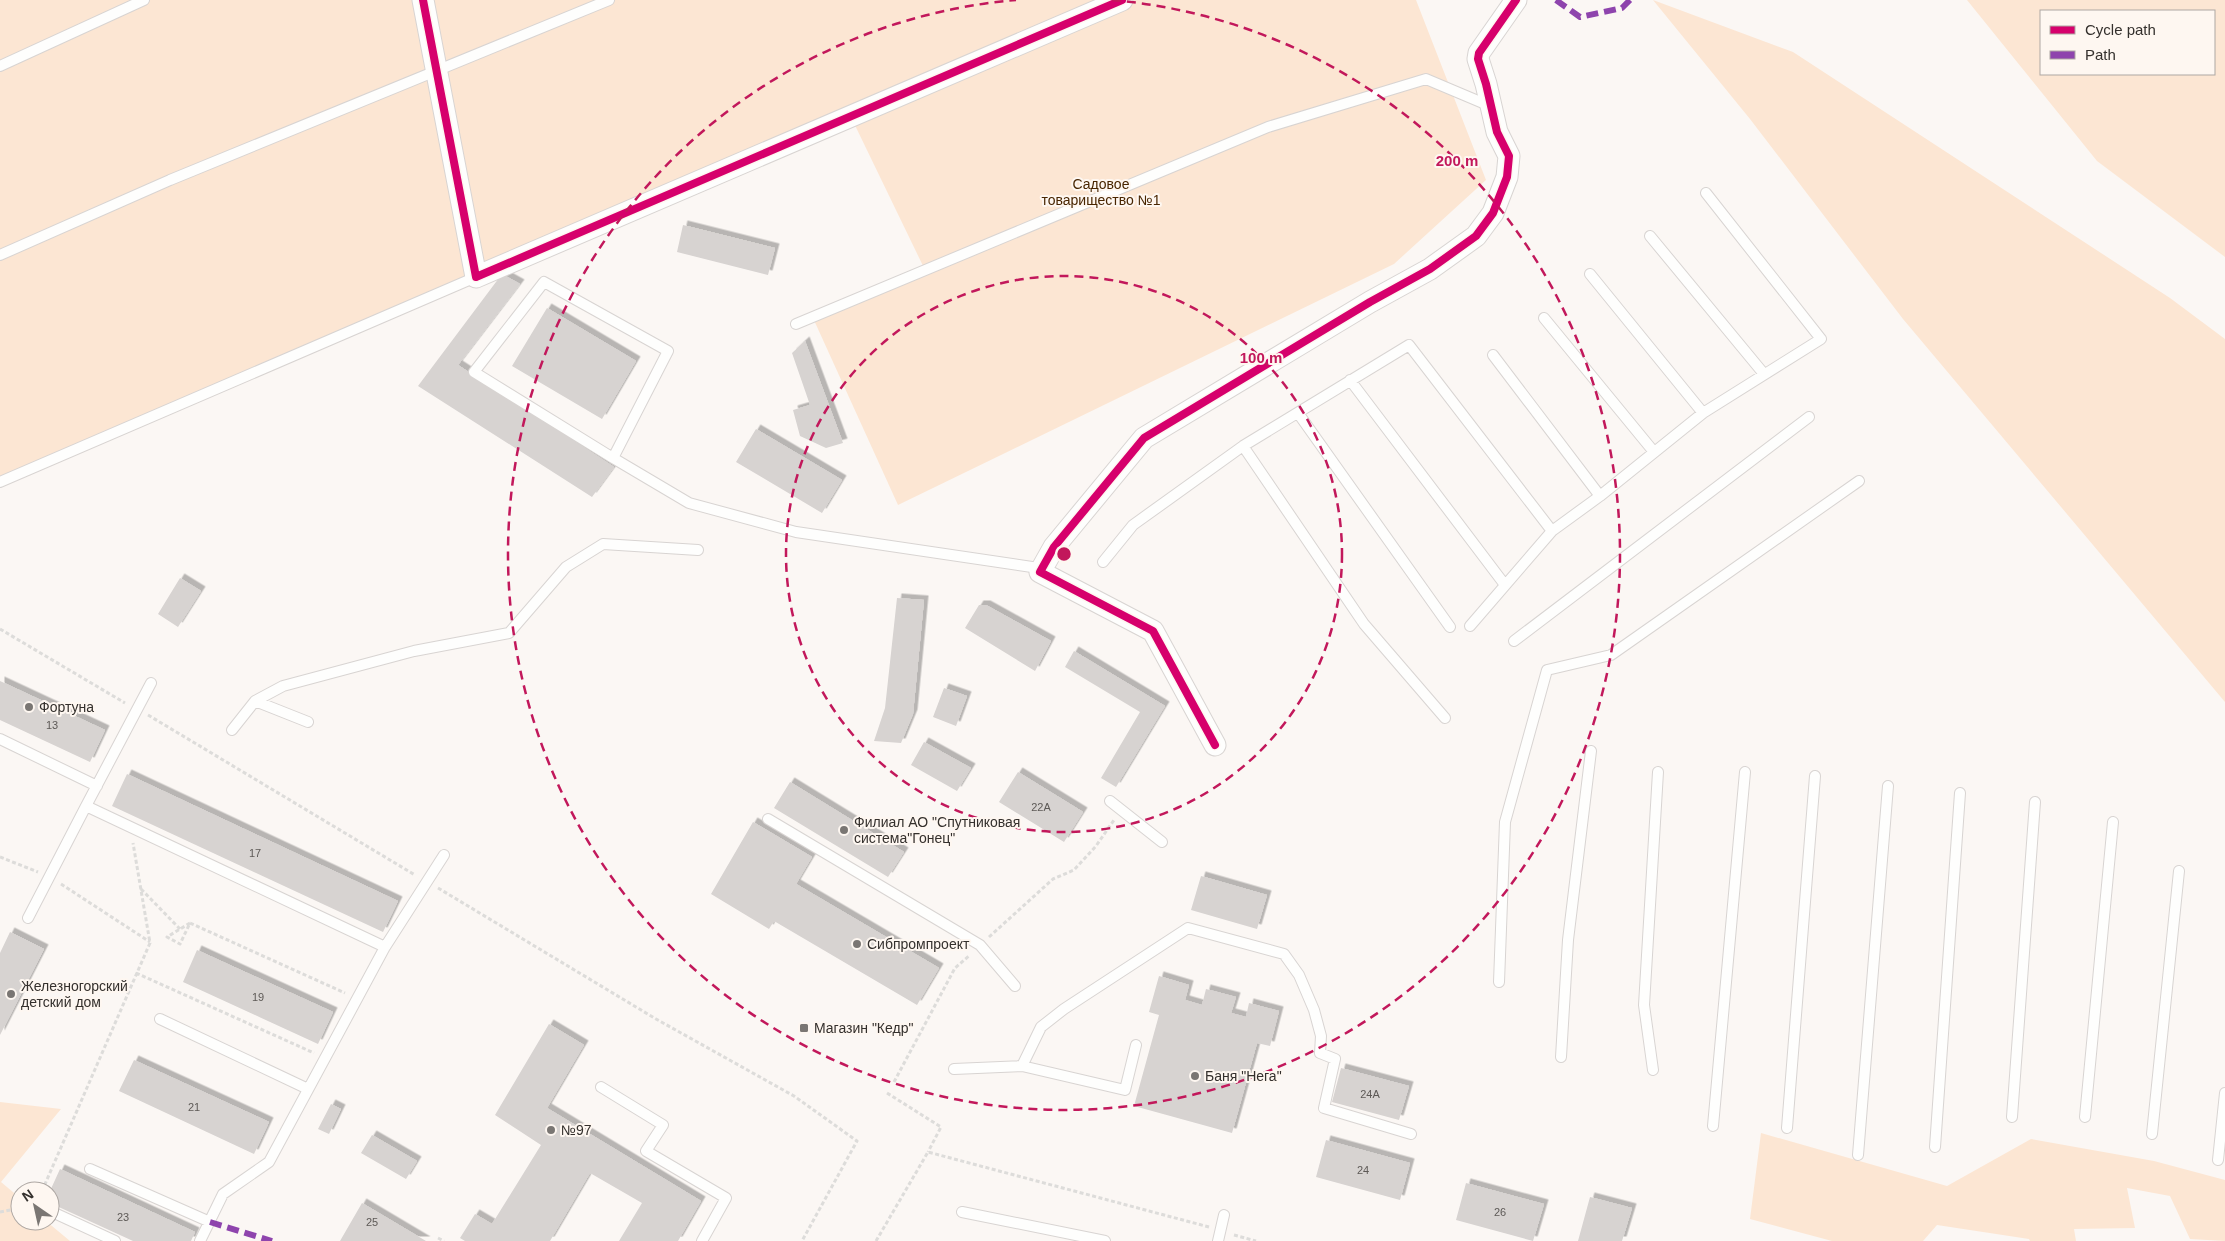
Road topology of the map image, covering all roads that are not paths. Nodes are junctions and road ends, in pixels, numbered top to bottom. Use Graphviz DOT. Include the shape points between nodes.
graph roads {
  1 [pos="144,0"];
  2 [pos="424,0"];
  3 [pos="609,0"];
  4 [pos="1122,0"];
  5 [pos="1516,0"];
  6 [pos="0,66"];
  7 [pos="437,72"];
  8 [pos="1491,106"];
  9 [pos="1706,193"];
  10 [pos="1650,236"];
  11 [pos="0,255"];
  12 [pos="1590,274"];
  13 [pos="476,277"];
  14 [pos="1544,318"];
  15 [pos="796,324"];
  16 [pos="1493,355"];
  17 [pos="1764,374"];
  18 [pos="1350,380"];
  19 [pos="1298,412"];
  20 [pos="1703,413"];
  21 [pos="1809,417"];
  22 [pos="1243,446"];
  23 [pos="1654,452"];
  24 [pos="613,458"];
  25 [pos="1859,481"];
  26 [pos="0,482"];
  27 [pos="1600,496"];
  28 [pos="1552,531"];
  29 [pos="698,550"];
  30 [pos="1103,562"];
  31 [pos="1040,572"];
  32 [pos="1506,585"];
  33 [pos="1470,626"];
  34 [pos="1450,627"];
  35 [pos="1514,641"];
  36 [pos="151,683"];
  37 [pos="256,701"];
  38 [pos="1445,718"];
  39 [pos="308,722"];
  40 [pos="232,730"];
  41 [pos="0,740"];
  42 [pos="1215,745"];
  43 [pos="1591,751"];
  44 [pos="1658,772"];
  45 [pos="1744,772"];
  46 [pos="1816,776"];
  47 [pos="97,786"];
  48 [pos="1888,786"];
  49 [pos="1960,793"];
  50 [pos="1110,801"];
  51 [pos="2034,802"];
  52 [pos="86,806"];
  53 [pos="768,819"];
  54 [pos="2113,822"];
  55 [pos="1162,842"];
  56 [pos="444,854"];
  57 [pos="2179,871"];
  58 [pos="28,918"];
  59 [pos="385,946"];
  60 [pos="1499,982"];
  61 [pos="1015,986"];
  62 [pos="160,1019"];
  63 [pos="1136,1044"];
  64 [pos="1561,1057"];
  65 [pos="1022,1066"];
  66 [pos="954,1069"];
  67 [pos="1653,1070"];
  68 [pos="602,1087"];
  69 [pos="308,1089"];
  70 [pos="2225,1093"];
  71 [pos="2085,1116"];
  72 [pos="2012,1117"];
  73 [pos="1713,1126"];
  74 [pos="1787,1128"];
  75 [pos="1411,1134"];
  76 [pos="2152,1134"];
  77 [pos="1934,1147"];
  78 [pos="1858,1154"];
  79 [pos="2218,1160"];
  80 [pos="90,1169"];
  81 [pos="962,1212"];
  82 [pos="1224,1215"];
  83 [pos="60,1216"];
  84 [pos="210,1222"];
  85 [pos="1219,1236"];
  86 [pos="116,1241"];
  87 [pos="200,1241"];
  88 [pos="702,1241"];
  89 [pos="1105,1241"];
  1 -- 6 [label="lane"];
  2 -- 7 [label="street"];
  3 -- 7 [label="lane"];
  4 -- 13 [label="street"];
  5 -- 8 [label="street" via="1479,53"];
  7 -- 11 [label="lane" via="170,180"];
  7 -- 13 [label="street"];
  8 -- 15 [label="lane" via="1426,79 1268,127"];
  8 -- 31 [label="street" via="1496,132 1509,156 1509,168 1493,213 1476,236 1430,269 1144,438 1054,547"];
  9 -- 17 [label="lane" via="1821,339"];
  10 -- 17 [label="lane"];
  12 -- 20 [label="lane"];
  13 -- 26 [label="lane"];
  14 -- 23 [label="lane"];
  16 -- 27 [label="lane"];
  17 -- 20 [label="lane"];
  18 -- 19 [label="lane"];
  18 -- 28 [label="lane" via="1409,345"];
  18 -- 32 [label="lane"];
  19 -- 22 [label="lane"];
  19 -- 34 [label="lane"];
  20 -- 23 [label="lane"];
  21 -- 35 [label="lane"];
  22 -- 30 [label="lane" via="1133,525"];
  22 -- 38 [label="lane" via="1364,624"];
  23 -- 27 [label="lane"];
  24 -- 24 [label="lane" via="668,351 544,282 474,372"];
  24 -- 31 [label="lane" via="689,503 796,532 1032,567"];
  25 -- 60 [label="lane" via="1611,654 1547,670 1505,822"];
  27 -- 28 [label="lane"];
  28 -- 32 [label="lane"];
  29 -- 37 [label="lane" via="603,544 566,567 509,633 414,651 283,686"];
  31 -- 42 [label="street" via="1153,631"];
  32 -- 33 [label="lane"];
  36 -- 47 [label="lane"];
  37 -- 39 [label="lane"];
  37 -- 40 [label="lane"];
  41 -- 47 [label="lane"];
  43 -- 64 [label="lane" via="1568,940"];
  44 -- 67 [label="lane" via="1644,1005"];
  45 -- 73 [label="lane"];
  46 -- 74 [label="lane"];
  47 -- 52 [label="lane"];
  48 -- 78 [label="lane"];
  49 -- 77 [label="lane"];
  50 -- 55 [label="lane"];
  51 -- 72 [label="lane"];
  52 -- 58 [label="lane"];
  52 -- 59 [label="lane"];
  53 -- 61 [label="lane" via="980,946"];
  54 -- 71 [label="lane"];
  56 -- 59 [label="lane"];
  57 -- 76 [label="lane"];
  59 -- 69 [label="lane"];
  62 -- 69 [label="lane"];
  63 -- 65 [label="lane" via="1125,1090"];
  65 -- 66 [label="lane"];
  65 -- 75 [label="lane" via="1041,1028 1048,1021 1188,928 1284,954 1299,975 1314,1010 1321,1036 1320,1054 1335,1059 1324,1108"];
  68 -- 88 [label="lane" via="663,1125 646,1151 726,1198"];
  69 -- 84 [label="lane" via="269,1162 223,1194"];
  70 -- 79 [label="lane"];
  80 -- 84 [label="lane"];
  81 -- 89 [label="lane"];
  82 -- 85 [label="lane"];
  83 -- 86 [label="lane"];
  84 -- 87 [label="lane"];
}
